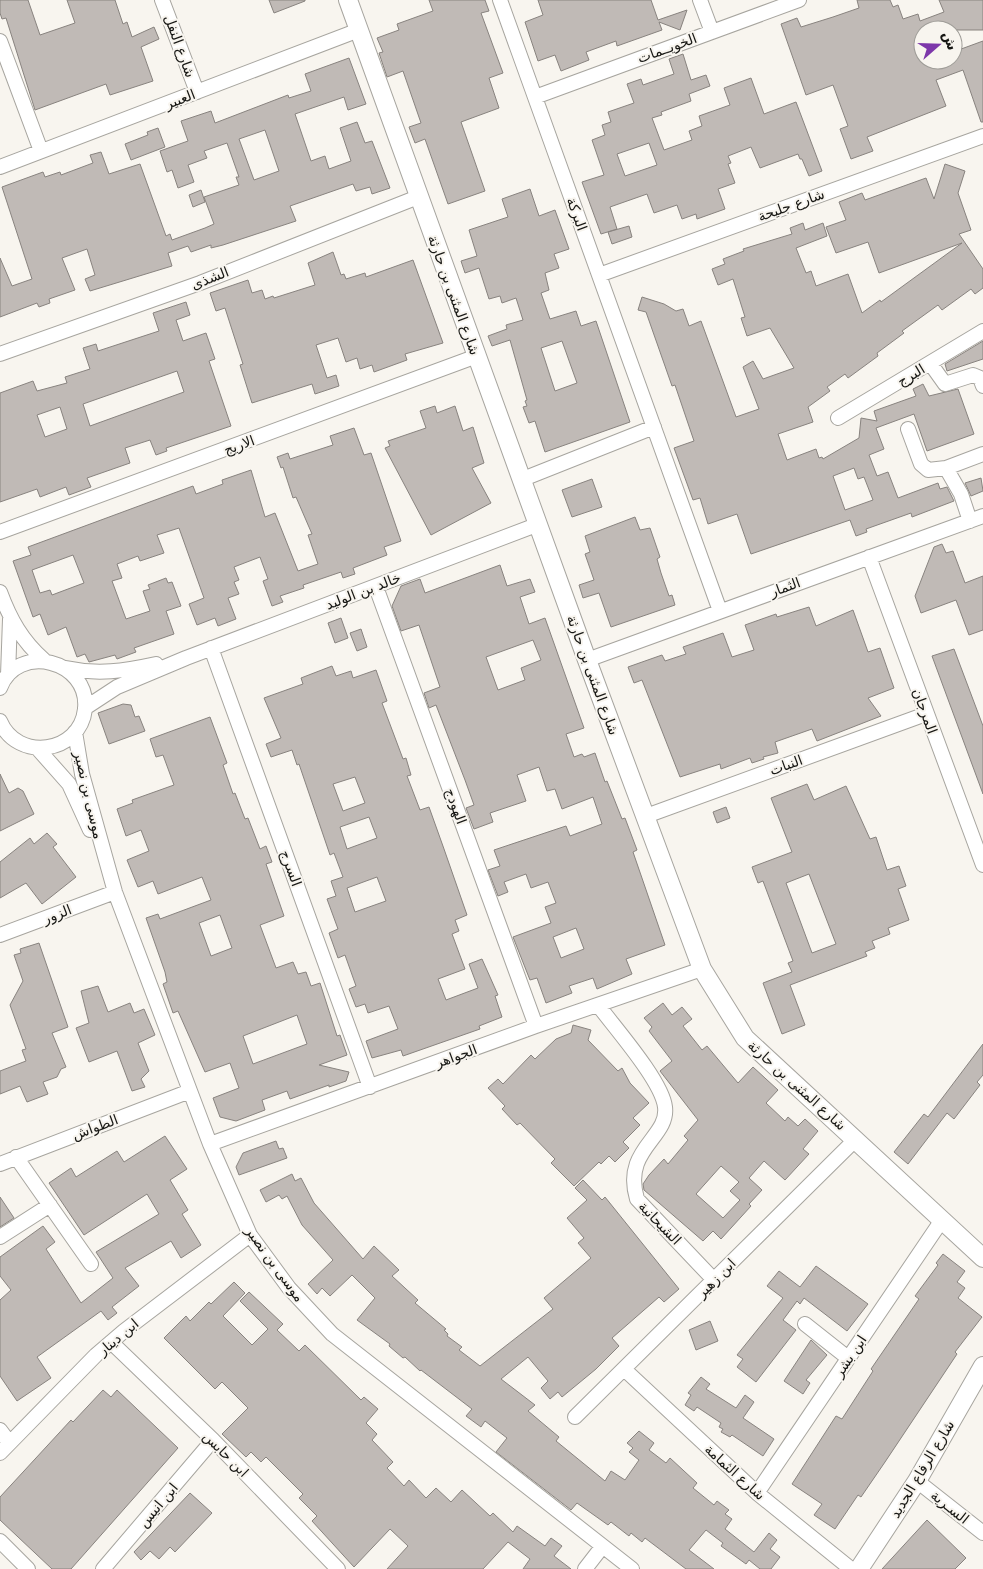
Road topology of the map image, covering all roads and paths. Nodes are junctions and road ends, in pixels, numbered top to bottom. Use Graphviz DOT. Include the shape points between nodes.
graph roads {
  1 [pos="162,0"];
  2 [pos="348,0"];
  3 [pos="500,0"];
  4 [pos="700,0"];
  5 [pos="799,0"];
  6 [pos="359,30"];
  7 [pos="712,32"];
  8 [pos="0,41"];
  9 [pos="197,92"];
  10 [pos="535,97"];
  11 [pos="982,140"];
  12 [pos="41,151"];
  13 [pos="0,167"];
  14 [pos="418,197"];
  15 [pos="599,275"];
  16 [pos="983,331"];
  17 [pos="0,354"];
  18 [pos="477,356"];
  19 [pos="930,363"];
  20 [pos="983,386"];
  21 [pos="838,418"];
  22 [pos="654,427"];
  23 [pos="908,429"];
  24 [pos="983,454"];
  25 [pos="946,468"];
  26 [pos="523,479"];
  27 [pos="977,519"];
  28 [pos="539,524"];
  29 [pos="0,532"];
  30 [pos="869,557"];
  31 [pos="376,587"];
  32 [pos="0,592"];
  33 [pos="720,611"];
  34 [pos="10,619"];
  35 [pos="211,648"];
  36 [pos="186,658"];
  37 [pos="44,660"];
  38 [pos="587,660"];
  39 [pos="65,667"];
  40 [pos="8,675"];
  41 [pos="0,688"];
  42 [pos="85,708"];
  43 [pos="926,714"];
  44 [pos="0,720"];
  45 [pos="75,732"];
  46 [pos="5,736"];
  47 [pos="38,749"];
  48 [pos="646,816"];
  49 [pos="104,858"];
  50 [pos="983,865"];
  51 [pos="115,892"];
  52 [pos="0,935"];
  53 [pos="702,968"];
  54 [pos="598,1005"];
  55 [pos="536,1026"];
  56 [pos="370,1087"];
  57 [pos="190,1091"];
  58 [pos="856,1139"];
  59 [pos="210,1144"];
  60 [pos="16,1157"];
  61 [pos="0,1164"];
  62 [pos="50,1205"];
  63 [pos="942,1220"];
  64 [pos="250,1235"];
  65 [pos="0,1237"];
  66 [pos="983,1258"];
  67 [pos="91,1264"];
  68 [pos="714,1280"];
  69 [pos="805,1324"];
  70 [pos="111,1342"];
  71 [pos="848,1358"];
  72 [pos="983,1366"];
  73 [pos="624,1369"];
  74 [pos="575,1417"];
  75 [pos="0,1430"];
  76 [pos="212,1440"];
  77 [pos="9,1442"];
  78 [pos="0,1453"];
  79 [pos="917,1480"];
  80 [pos="757,1493"];
  81 [pos="983,1533"];
  82 [pos="0,1542"];
  83 [pos="602,1547"];
  84 [pos="28,1569"];
  85 [pos="103,1569"];
  86 [pos="338,1569"];
  87 [pos="585,1569"];
  88 [pos="632,1569"];
  89 [pos="851,1569"];
  90 [pos="859,1569"];
  1 -- 9 [label="street, شارع النفل"];
  2 -- 6 [label="street, شارع المثنى بن حارثة"];
  3 -- 10 [label="street, البركة"];
  4 -- 7 [label="street"];
  5 -- 7 [label="street, الخويــمات"];
  6 -- 9 [label="street, العبير"];
  6 -- 14 [label="street, شارع المثنى بن حارثة"];
  7 -- 10 [label="street, الخويــمات"];
  8 -- 12 [label="street"];
  9 -- 12 [label="street, العبير"];
  10 -- 15 [label="street, البركة"];
  11 -- 15 [label="street, شارع جليحة"];
  12 -- 13 [label="street, العبير"];
  14 -- 17 [label="street, الشذى" via="200,283"];
  14 -- 18 [label="street, شارع المثنى بن حارثة"];
  15 -- 22 [label="street, البركة"];
  16 -- 19 [label="street, البرج"];
  18 -- 26 [label="street, شارع المثنى بن حارثة"];
  18 -- 29 [label="street, الاريج"];
  19 -- 20 [label="street" via="945,384 973,375 980,378"];
  19 -- 21 [label="street, البرج"];
  22 -- 26 [label="street"];
  22 -- 33 [label="street, البركة"];
  23 -- 25 [label="street" via="924,468"];
  24 -- 25 [label="street"];
  25 -- 27 [label="street"];
  26 -- 28 [label="street, شارع المثنى بن حارثة"];
  27 -- 30 [label="street, الثمار"];
  28 -- 31 [label="street, خالد بن الوليد"];
  28 -- 38 [label="street, شارع المثنى بن حارثة"];
  30 -- 33 [label="street, الثمار"];
  30 -- 43 [label="street, المرجان"];
  31 -- 35 [label="street, خالد بن الوليد"];
  31 -- 55 [label="street, الهودج"];
  32 -- 34 [label="street"];
  33 -- 38 [label="street, الثمار"];
  34 -- 37 [label="street" via="31,649"];
  34 -- 40 [label="street"];
  35 -- 36 [label="street, خالد بن الوليد"];
  35 -- 56 [label="street, السرج"];
  36 -- 39 [label="street, خالد بن الوليد" via="113,672 86,672"];
  36 -- 42 [label="street, خالد بن الوليد" via="117,687"];
  37 -- 39 [label="street, خالد بن الوليد"];
  37 -- 40 [label="street" via="18,666"];
  38 -- 48 [label="street, شارع المثنى بن حارثة"];
  39 -- 42 [label="street" via="80,685"];
  40 -- 41 [label="street"];
  42 -- 45 [label="street"];
  43 -- 48 [label="street, النبات"];
  43 -- 50 [label="street, المرجان"];
  44 -- 46 [label="street"];
  45 -- 47 [label="street" via="52,748"];
  45 -- 49 [label="street, موسى بن نصير" via="82,774"];
  46 -- 47 [label="street"];
  47 -- 49 [label="street, موسى بن نصير" via="69,784"];
  48 -- 53 [label="street, شارع المثنى بن حارثة"];
  49 -- 51 [label="street, موسى بن نصير"];
  51 -- 52 [label="street, الزور"];
  51 -- 57 [label="street, موسى بن نصير"];
  53 -- 54 [label="street, الجواهر"];
  53 -- 58 [label="street, شارع المثنى بن حارثة" via="745,1038"];
  54 -- 55 [label="street, الجواهر"];
  54 -- 68 [label="street, الشيحانية" via="659,1087 665,1109 661,1125 634,1168 632,1184 637,1199"];
  55 -- 56 [label="street, الجواهر"];
  56 -- 59 [label="street, الجواهر"];
  57 -- 59 [label="street, موسى بن نصير"];
  57 -- 60 [label="street, الطواش"];
  58 -- 63 [label="street, شارع المثنى بن حارثة"];
  58 -- 68 [label="street, ابن زهير"];
  59 -- 64 [label="street, موسى بن نصير"];
  60 -- 61 [label="street, الطواش"];
  60 -- 62 [label="street"];
  62 -- 65 [label="street"];
  62 -- 67 [label="street"];
  63 -- 66 [label="street, شارع المثنى بن حارثة"];
  63 -- 71 [label="street, ابن بشر"];
  64 -- 70 [label="street, ابن دينار"];
  64 -- 83 [label="street, موسى بن نصير" via="289,1288 332,1334"];
  68 -- 73 [label="street, ابن زهير"];
  69 -- 71 [label="street"];
  70 -- 76 [label="street, ابن حابس"];
  70 -- 77 [label="street, ابن دينار"];
  71 -- 80 [label="street, ابن بشر"];
  72 -- 79 [label="street, شارع الرفاع الجديد"];
  73 -- 74 [label="street, ابن زهير"];
  73 -- 80 [label="street, شارع الثمامة"];
  75 -- 77 [label="street"];
  76 -- 85 [label="street, ابن انيس"];
  76 -- 86 [label="street, ابن حابس"];
  77 -- 78 [label="street, ابن دينار"];
  79 -- 81 [label="street, السـرية"];
  79 -- 90 [label="street, شارع الرفاع الجديد"];
  80 -- 89 [label="street, شارع الثمامة"];
  82 -- 84 [label="street"];
  83 -- 87 [label="street"];
  83 -- 88 [label="street, موسى بن نصير"];
}
